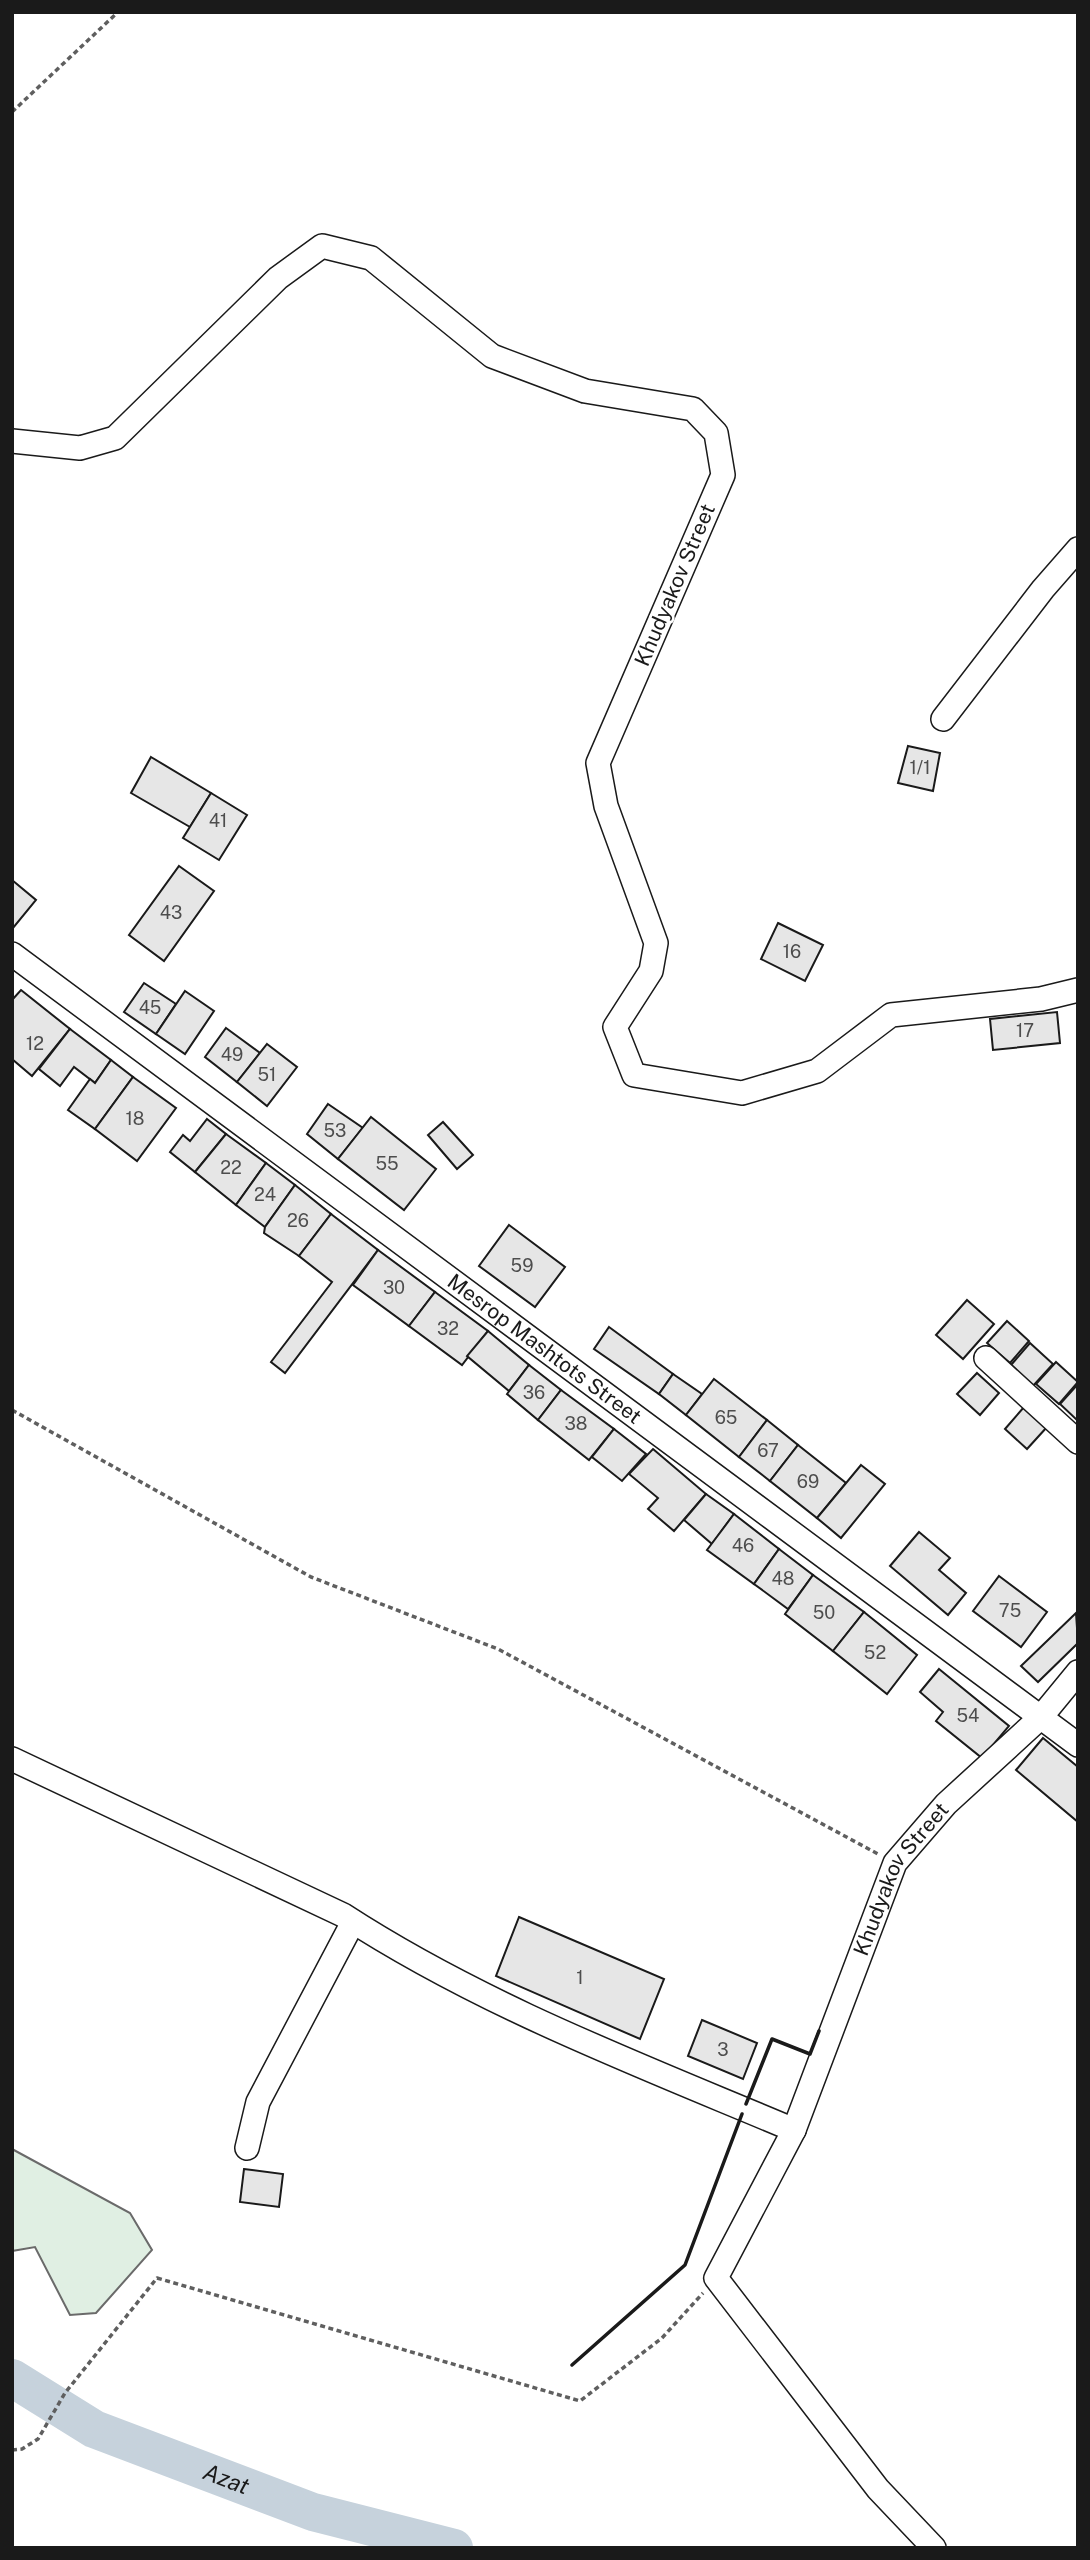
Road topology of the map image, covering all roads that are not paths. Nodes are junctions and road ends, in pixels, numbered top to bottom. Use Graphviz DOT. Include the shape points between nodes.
graph roads {
  1 [pos="12,441"];
  2 [pos="1078,549"];
  3 [pos="943,719"];
  4 [pos="12,954"];
  5 [pos="1078,990"];
  6 [pos="986,1358"];
  7 [pos="1078,1441"];
  8 [pos="1078,1672"];
  9 [pos="1041,1717"];
  10 [pos="1078,1745"];
  11 [pos="12,1759"];
  12 [pos="353,1922"];
  13 [pos="793,2130"];
  14 [pos="247,2147"];
  15 [pos="934,2548"];
  1 -- 5 [label="street, Khudyakov Street" via="80,449 116,438 278,278 322,246 371,258 492,356 585,391 693,409 716,433 723,475 598,763 606,806 656,943 650,971 615,1027 634,1075 742,1093 817,1071 891,1015 1041,999"];
  2 -- 3 [label="street"];
  4 -- 9 [label="street, Mesrop Mashtots Street"];
  6 -- 7 [label="street"];
  8 -- 9 [label="street, Khudyakov Street"];
  9 -- 10 [label="street, Mesrop Mashtots Street"];
  9 -- 13 [label="street, Khudyakov Street" via="946,1804 895,1863"];
  11 -- 12 [label="street"];
  12 -- 13 [label="street" via="510,2011"];
  12 -- 14 [label="street" via="258,2102"];
  13 -- 15 [label="street, Khudyakov Street" via="716,2278 878,2489"];
}
